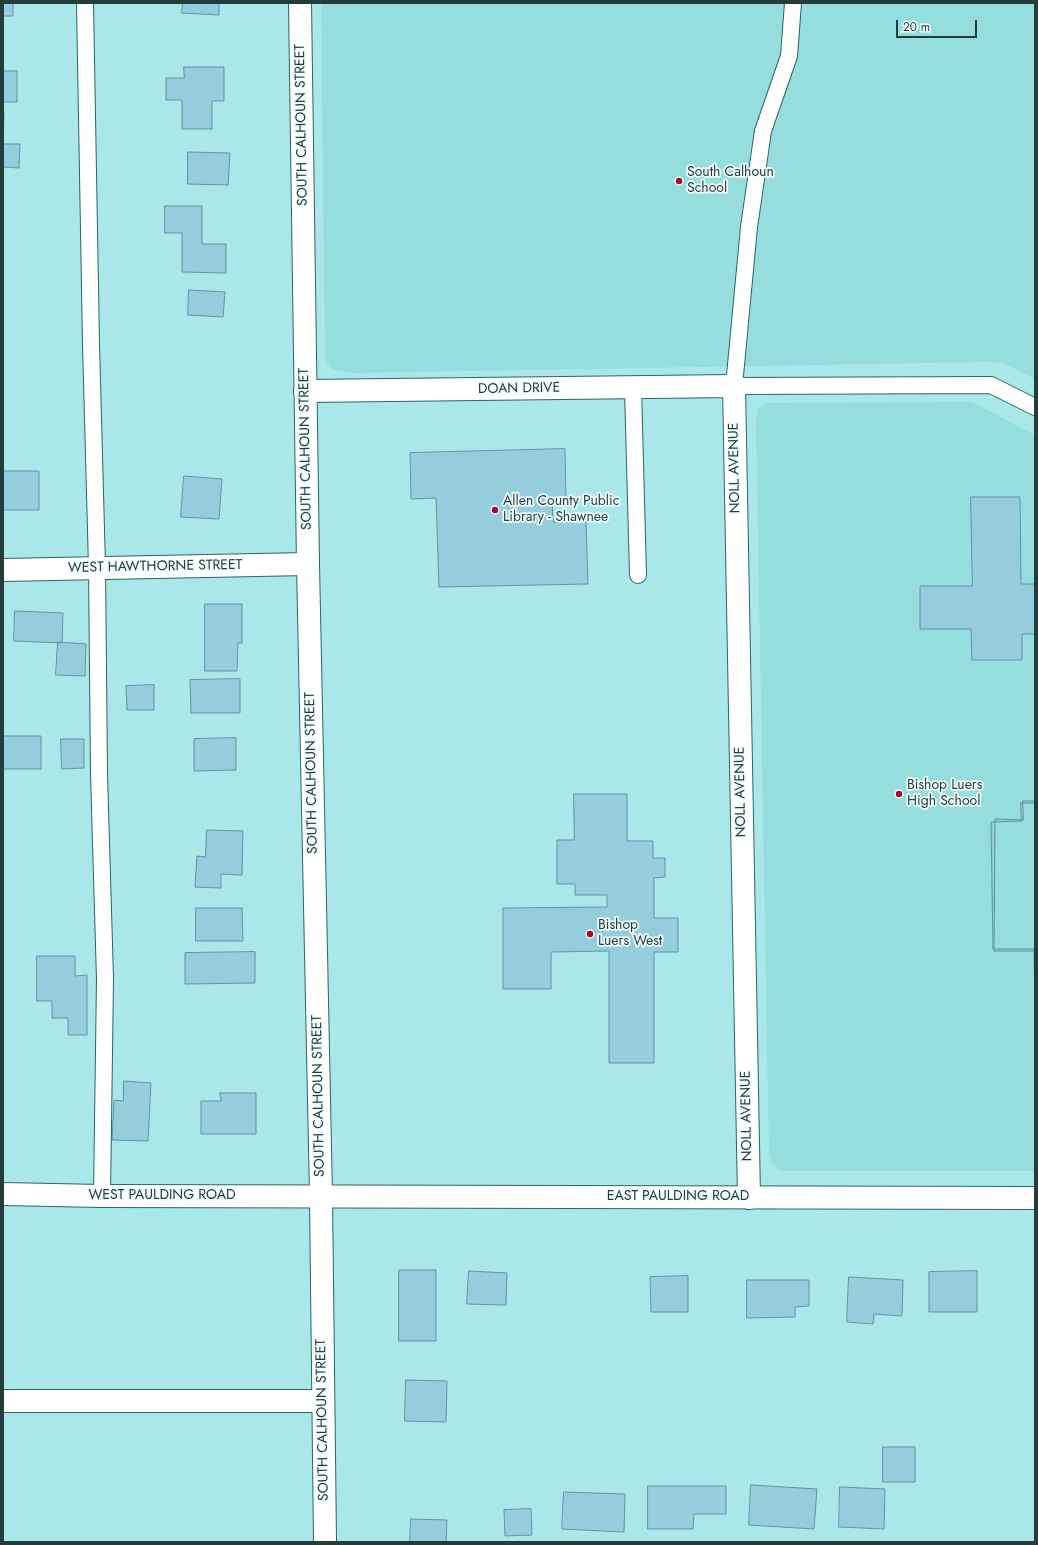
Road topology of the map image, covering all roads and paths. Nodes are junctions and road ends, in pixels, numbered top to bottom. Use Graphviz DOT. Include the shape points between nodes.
graph roads {
  1 [pos="85,3"];
  2 [pos="300,3"];
  3 [pos="793,3"];
  4 [pos="734,386"];
  5 [pos="633,388"];
  6 [pos="305,391"];
  7 [pos="1035,407"];
  8 [pos="308,564"];
  9 [pos="98,567"];
  10 [pos="3,570"];
  11 [pos="638,575"];
  12 [pos="3,1194"];
  13 [pos="102,1196"];
  14 [pos="321,1196"];
  15 [pos="1034,1196"];
  16 [pos="749,1198"];
  17 [pos="3,1401"];
  18 [pos="323,1401"];
  19 [pos="325,1542"];
  1 -- 9 [label="lane"];
  2 -- 6 [label="street, SOUTH CALHOUN STREET"];
  3 -- 4 [label="lane" via="789,56 763,131 749,227"];
  4 -- 5 [label="street, DOAN DRIVE"];
  4 -- 7 [label="lane" via="991,385"];
  4 -- 16 [label="street, NOLL AVENUE"];
  5 -- 6 [label="street, DOAN DRIVE"];
  5 -- 11 [label="lane"];
  6 -- 8 [label="street, SOUTH CALHOUN STREET"];
  8 -- 9 [label="street, WEST HAWTHORNE STREET"];
  8 -- 14 [label="street, SOUTH CALHOUN STREET"];
  9 -- 10 [label="street, WEST HAWTHORNE STREET"];
  9 -- 13 [label="lane" via="99,774 105,979"];
  12 -- 13 [label="street, WEST PAULDING ROAD"];
  13 -- 14 [label="street, WEST PAULDING ROAD"];
  14 -- 16 [label="street, EAST PAULDING ROAD"];
  14 -- 18 [label="street, SOUTH CALHOUN STREET"];
  15 -- 16 [label="street, EAST PAULDING ROAD"];
  17 -- 18 [label="street"];
  18 -- 19 [label="street, SOUTH CALHOUN STREET"];
}
